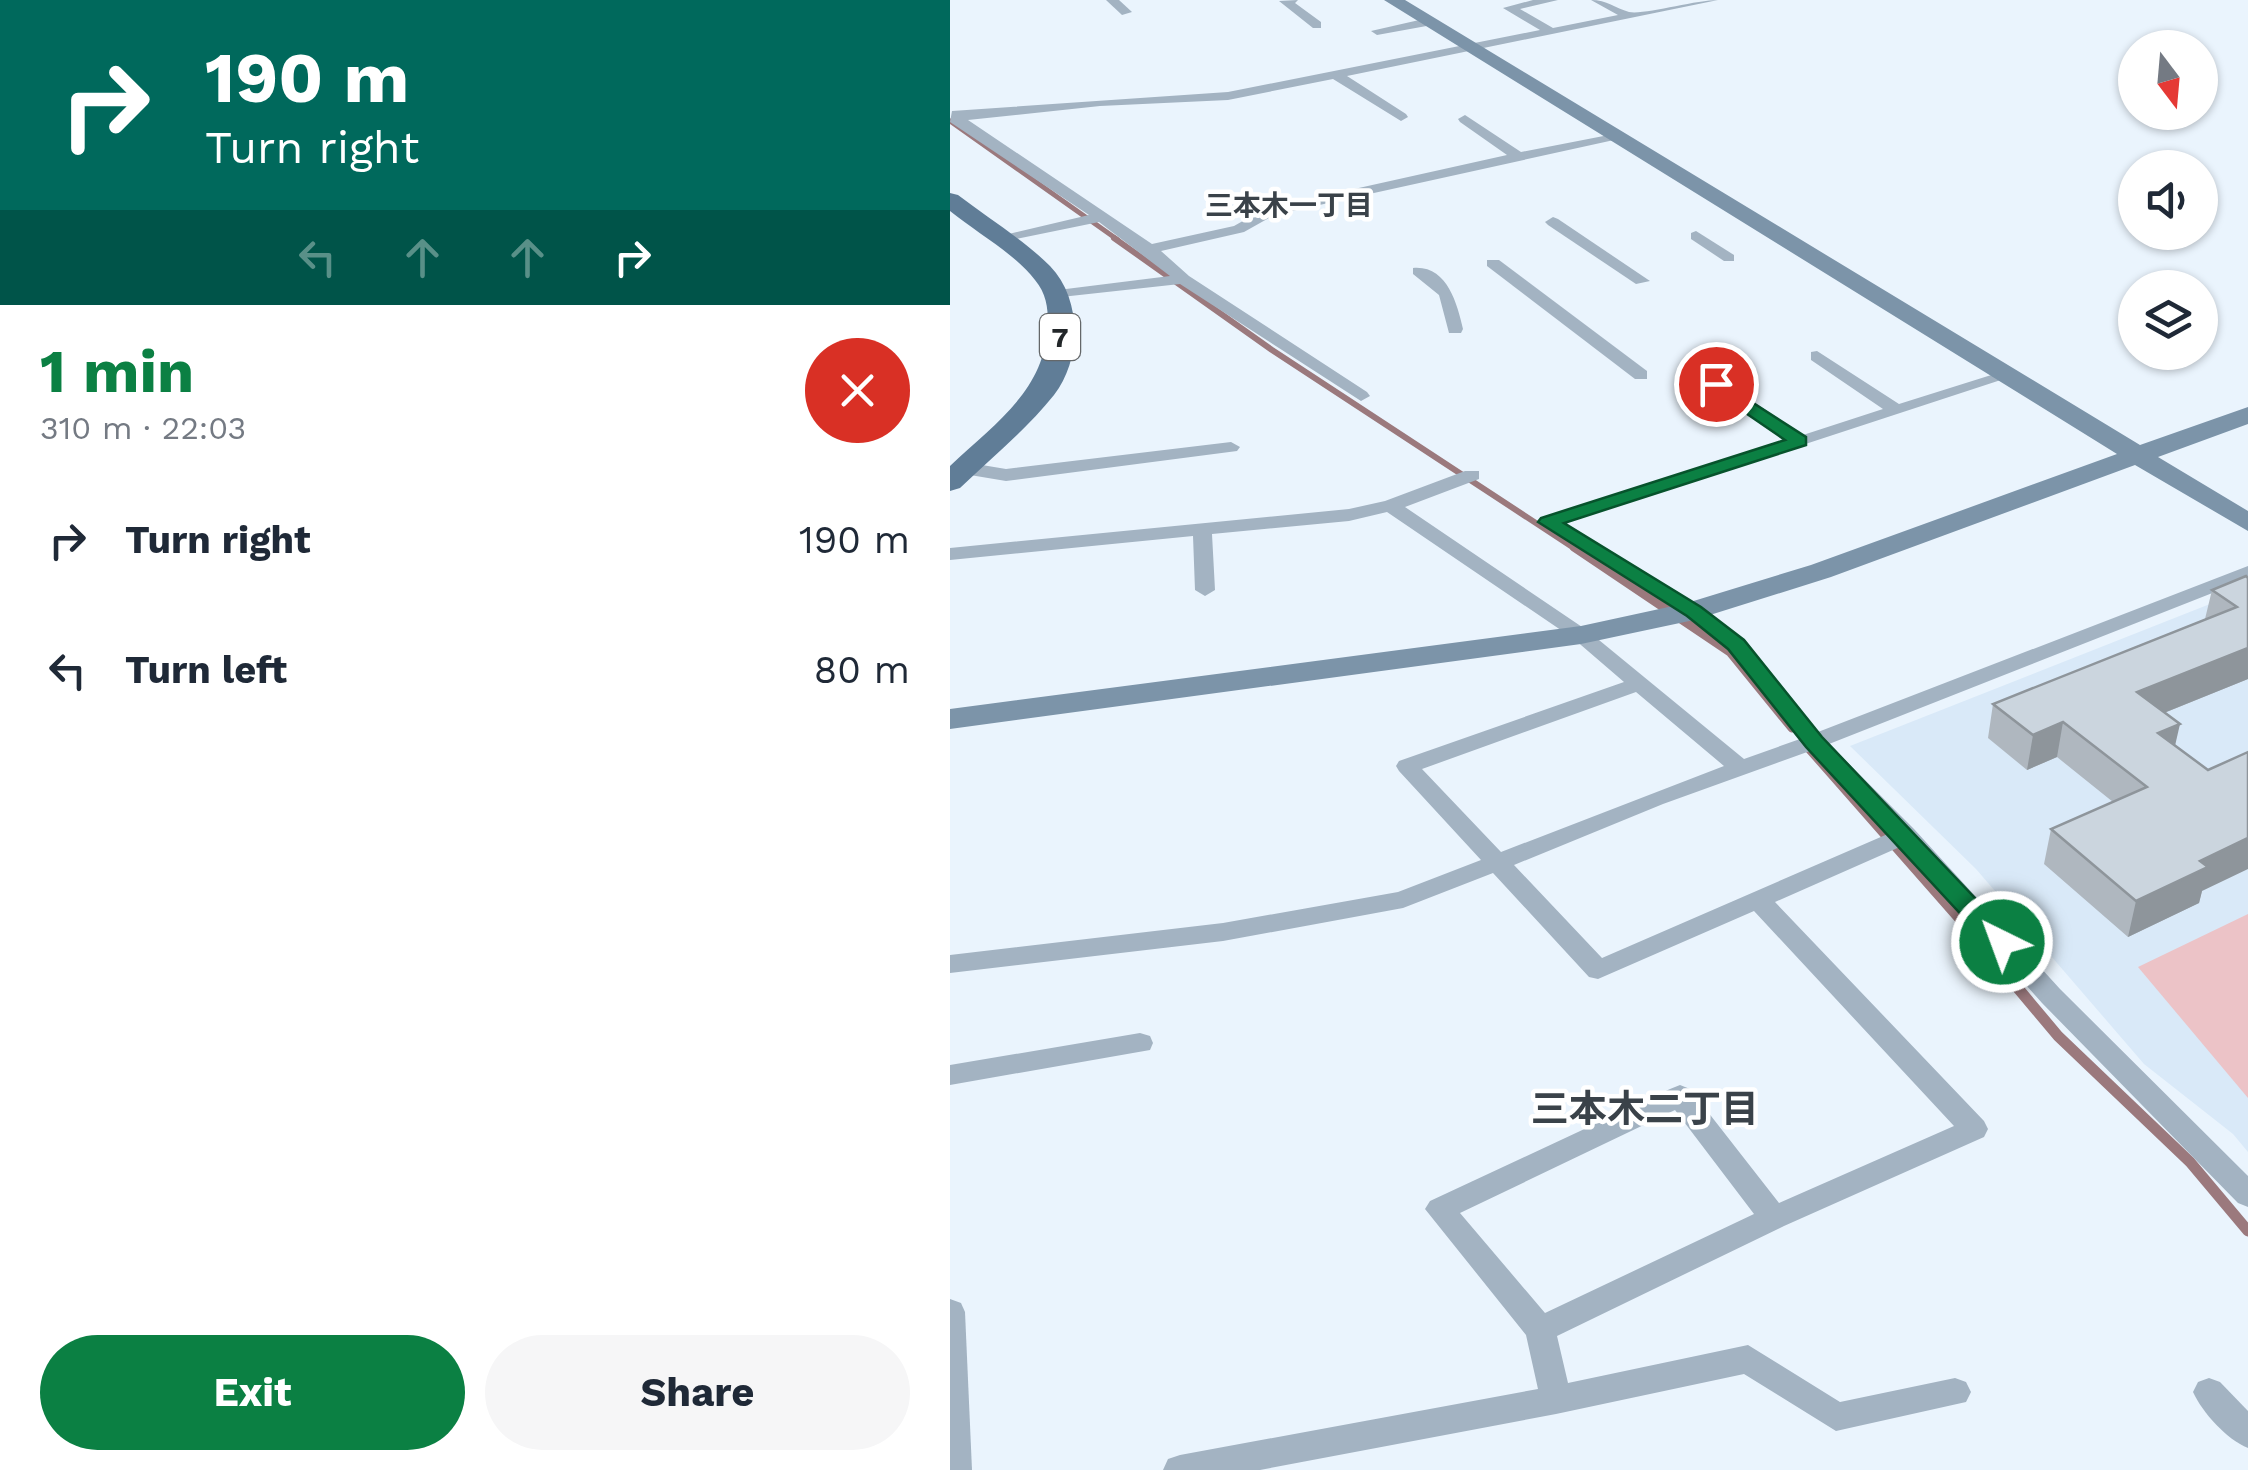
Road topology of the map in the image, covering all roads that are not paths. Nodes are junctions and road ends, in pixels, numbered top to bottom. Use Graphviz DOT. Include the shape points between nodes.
graph roads {
  1 [pos="1112,0"];
  2 [pos="1292,0"];
  3 [pos="1393,0"];
  4 [pos="1552,0"];
  5 [pos="1597,0"];
  6 [pos="1712,0"];
  7 [pos="1126,12"];
  8 [pos="1628,16"];
  9 [pos="1428,22"];
  10 [pos="1317,25"];
  11 [pos="1377,31"];
  12 [pos="1552,32"];
  13 [pos="1470,48"];
  14 [pos="1336,75"];
  15 [pos="952,116"];
  16 [pos="1400,117"];
  17 [pos="1465,119"];
  18 [pos="1614,136"];
  19 [pos="1519,157"];
  20 [pos="950,200"];
  21 [pos="1099,217"];
  22 [pos="1553,222"];
  23 [pos="1696,236"];
  24 [pos="1001,240"];
  25 [pos="1149,250"];
  26 [pos="1729,258"];
  27 [pos="1493,263"];
  28 [pos="1419,271"];
  29 [pos="1183,279"];
  30 [pos="1642,281"];
  31 [pos="1058,295"];
  32 [pos="1454,329"];
  33 [pos="1817,356"];
  34 [pos="1641,376"];
  35 [pos="2004,376"];
  36 [pos="1716,384"];
  37 [pos="1361,396"];
  38 [pos="1896,410"];
  39 [pos="2248,415"];
  40 [pos="1800,441"];
  41 [pos="1231,447"];
  42 [pos="2136,456"];
  43 [pos="957,475"];
  44 [pos="1472,475"];
  45 [pos="1390,506"];
  46 [pos="2248,522"];
  47 [pos="1202,530"];
  48 [pos="950,554"];
  49 [pos="2248,572"];
  50 [pos="1205,590"];
  51 [pos="1694,612"];
  52 [pos="1581,635"];
  53 [pos="1640,682"];
  54 [pos="950,719"];
  55 [pos="1814,742"];
  56 [pos="1740,768"];
  57 [pos="1906,835"];
  58 [pos="1500,864"];
  59 [pos="1759,901"];
  60 [pos="950,964"];
  61 [pos="1140,1043"];
  62 [pos="950,1075"];
  63 [pos="2248,1196"];
  64 [pos="1774,1218"];
  65 [pos="951,1327"];
  66 [pos="1540,1330"];
  67 [pos="1955,1392"];
  68 [pos="2209,1392"];
  69 [pos="1556,1400"];
  70 [pos="2248,1433"];
  71 [pos="954,1470"];
  72 [pos="1180,1470"];
  1 -- 7 [label="street"];
  2 -- 10 [label="street" via="1285,1"];
  3 -- 9 [label="street"];
  4 -- 12 [label="street" via="1509,8"];
  5 -- 8 [label="street"];
  6 -- 8 [label="street"];
  8 -- 12 [label="street"];
  9 -- 11 [label="street"];
  9 -- 13 [label="street"];
  12 -- 13 [label="street"];
  13 -- 14 [label="street"];
  13 -- 18 [label="street"];
  14 -- 15 [label="street" via="1228,96"];
  14 -- 16 [label="street"];
  15 -- 21 [label="street"];
  17 -- 19 [label="street"];
  18 -- 19 [label="street"];
  18 -- 35 [label="street"];
  19 -- 25 [label="street" via="1270,212 1239,229"];
  20 -- 24 [label="main road, 7"];
  21 -- 24 [label="street"];
  21 -- 25 [label="street"];
  22 -- 30 [label="street"];
  23 -- 26 [label="street"];
  24 -- 31 [label="main road, 7" via="1042,272"];
  25 -- 29 [label="street"];
  27 -- 34 [label="street"];
  28 -- 32 [label="street" via="1447,293"];
  29 -- 31 [label="street"];
  29 -- 37 [label="street"];
  31 -- 43 [label="main road, 7" via="1060,352 1044,390"];
  33 -- 38 [label="street"];
  35 -- 38 [label="street"];
  35 -- 42 [label="street"];
  36 -- 40 [label="street"];
  38 -- 40 [label="street"];
  39 -- 42 [label="street"];
  40 -- 51 [label="street" via="1548,522"];
  41 -- 43 [label="street"];
  42 -- 46 [label="street"];
  42 -- 51 [label="street"];
  44 -- 45 [label="street"];
  45 -- 47 [label="street"];
  45 -- 52 [label="street"];
  47 -- 48 [label="street"];
  47 -- 50 [label="street"];
  49 -- 55 [label="street"];
  51 -- 52 [label="street"];
  51 -- 55 [label="street" via="1736,644"];
  52 -- 53 [label="street"];
  52 -- 54 [label="street"];
  53 -- 56 [label="street"];
  53 -- 58 [label="street" via="1407,766"];
  55 -- 56 [label="street"];
  55 -- 57 [label="street"];
  56 -- 58 [label="street"];
  57 -- 59 [label="street"];
  57 -- 63 [label="street" via="2050,996"];
  58 -- 59 [label="street" via="1598,970"];
  58 -- 60 [label="street" via="1403,900 1223,932"];
  59 -- 64 [label="street" via="1974,1129"];
  61 -- 62 [label="street"];
  64 -- 66 [label="street"];
  64 -- 66 [label="street" via="1680,1096 1440,1209"];
  65 -- 71 [label="street"];
  66 -- 69 [label="street"];
  67 -- 69 [label="street" via="1836,1416 1748,1359"];
  68 -- 70 [label="street"];
  69 -- 72 [label="street"];
}
